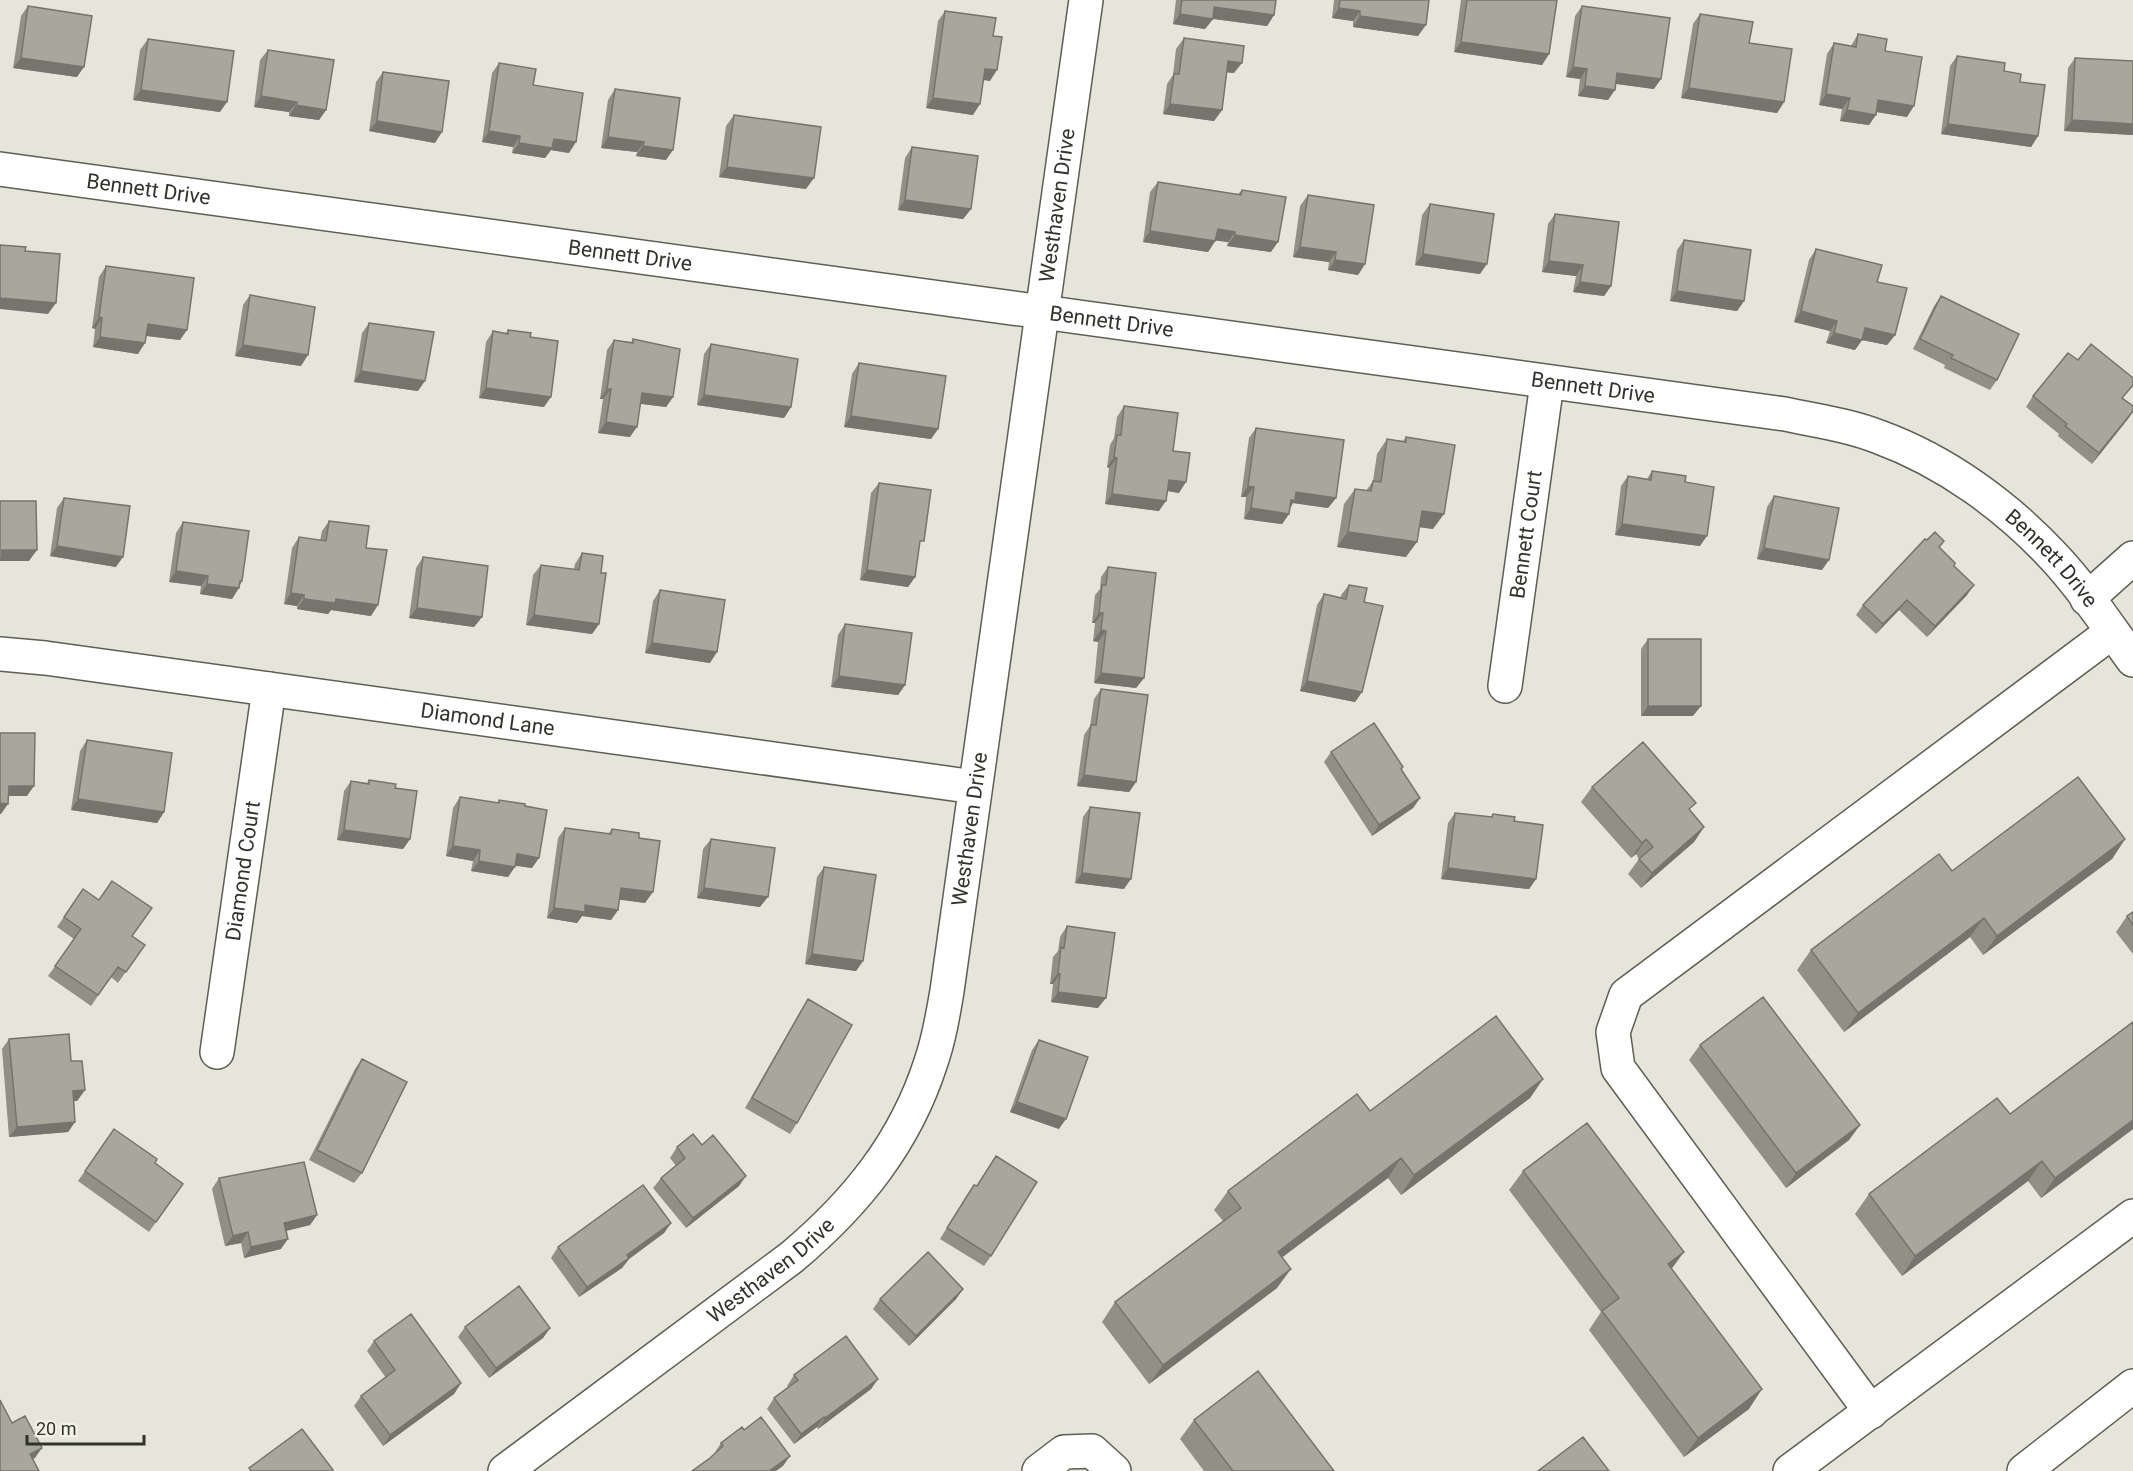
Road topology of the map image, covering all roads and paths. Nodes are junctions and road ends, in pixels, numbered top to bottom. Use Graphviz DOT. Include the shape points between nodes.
graph roads {
  1 [pos="1086,0"];
  2 [pos="0,169"];
  3 [pos="1042,312"];
  4 [pos="1547,382"];
  5 [pos="2133,558"];
  6 [pos="2087,599"];
  7 [pos="2112,632"];
  8 [pos="0,654"];
  9 [pos="2133,660"];
  10 [pos="1505,686"];
  11 [pos="269,689"];
  12 [pos="975,787"];
  13 [pos="217,1052"];
  14 [pos="2133,1216"];
  15 [pos="2133,1386"];
  16 [pos="1871,1412"];
  17 [pos="505,1471"];
  18 [pos="1039,1471"];
  19 [pos="1114,1471"];
  20 [pos="1790,1471"];
  21 [pos="2024,1471"];
  1 -- 3 [label="street, Westhaven Drive"];
  2 -- 3 [label="street, Bennett Drive"];
  3 -- 4 [label="street, Bennett Drive"];
  3 -- 12 [label="street, Westhaven Drive"];
  4 -- 6 [label="street, Bennett Drive" via="1785,414 1879,437 1944,469 2005,511 2055,558"];
  4 -- 10 [label="street, Bennett Court"];
  5 -- 6 [label="street"];
  6 -- 7 [label="street, Bennett Drive"];
  7 -- 9 [label="street, Bennett Drive"];
  7 -- 16 [label="street" via="1626,995 1613,1032 1618,1068"];
  8 -- 11 [label="street, Diamond Lane"];
  11 -- 12 [label="street, Diamond Lane"];
  11 -- 13 [label="street, Diamond Court"];
  12 -- 17 [label="street, Westhaven Drive" via="940,1028 917,1098 882,1163 847,1206 792,1257"];
  14 -- 16 [label="street"];
  15 -- 21 [label="street"];
  16 -- 20 [label="street"];
  18 -- 19 [label="street" via="1064,1452 1092,1451"];
}
